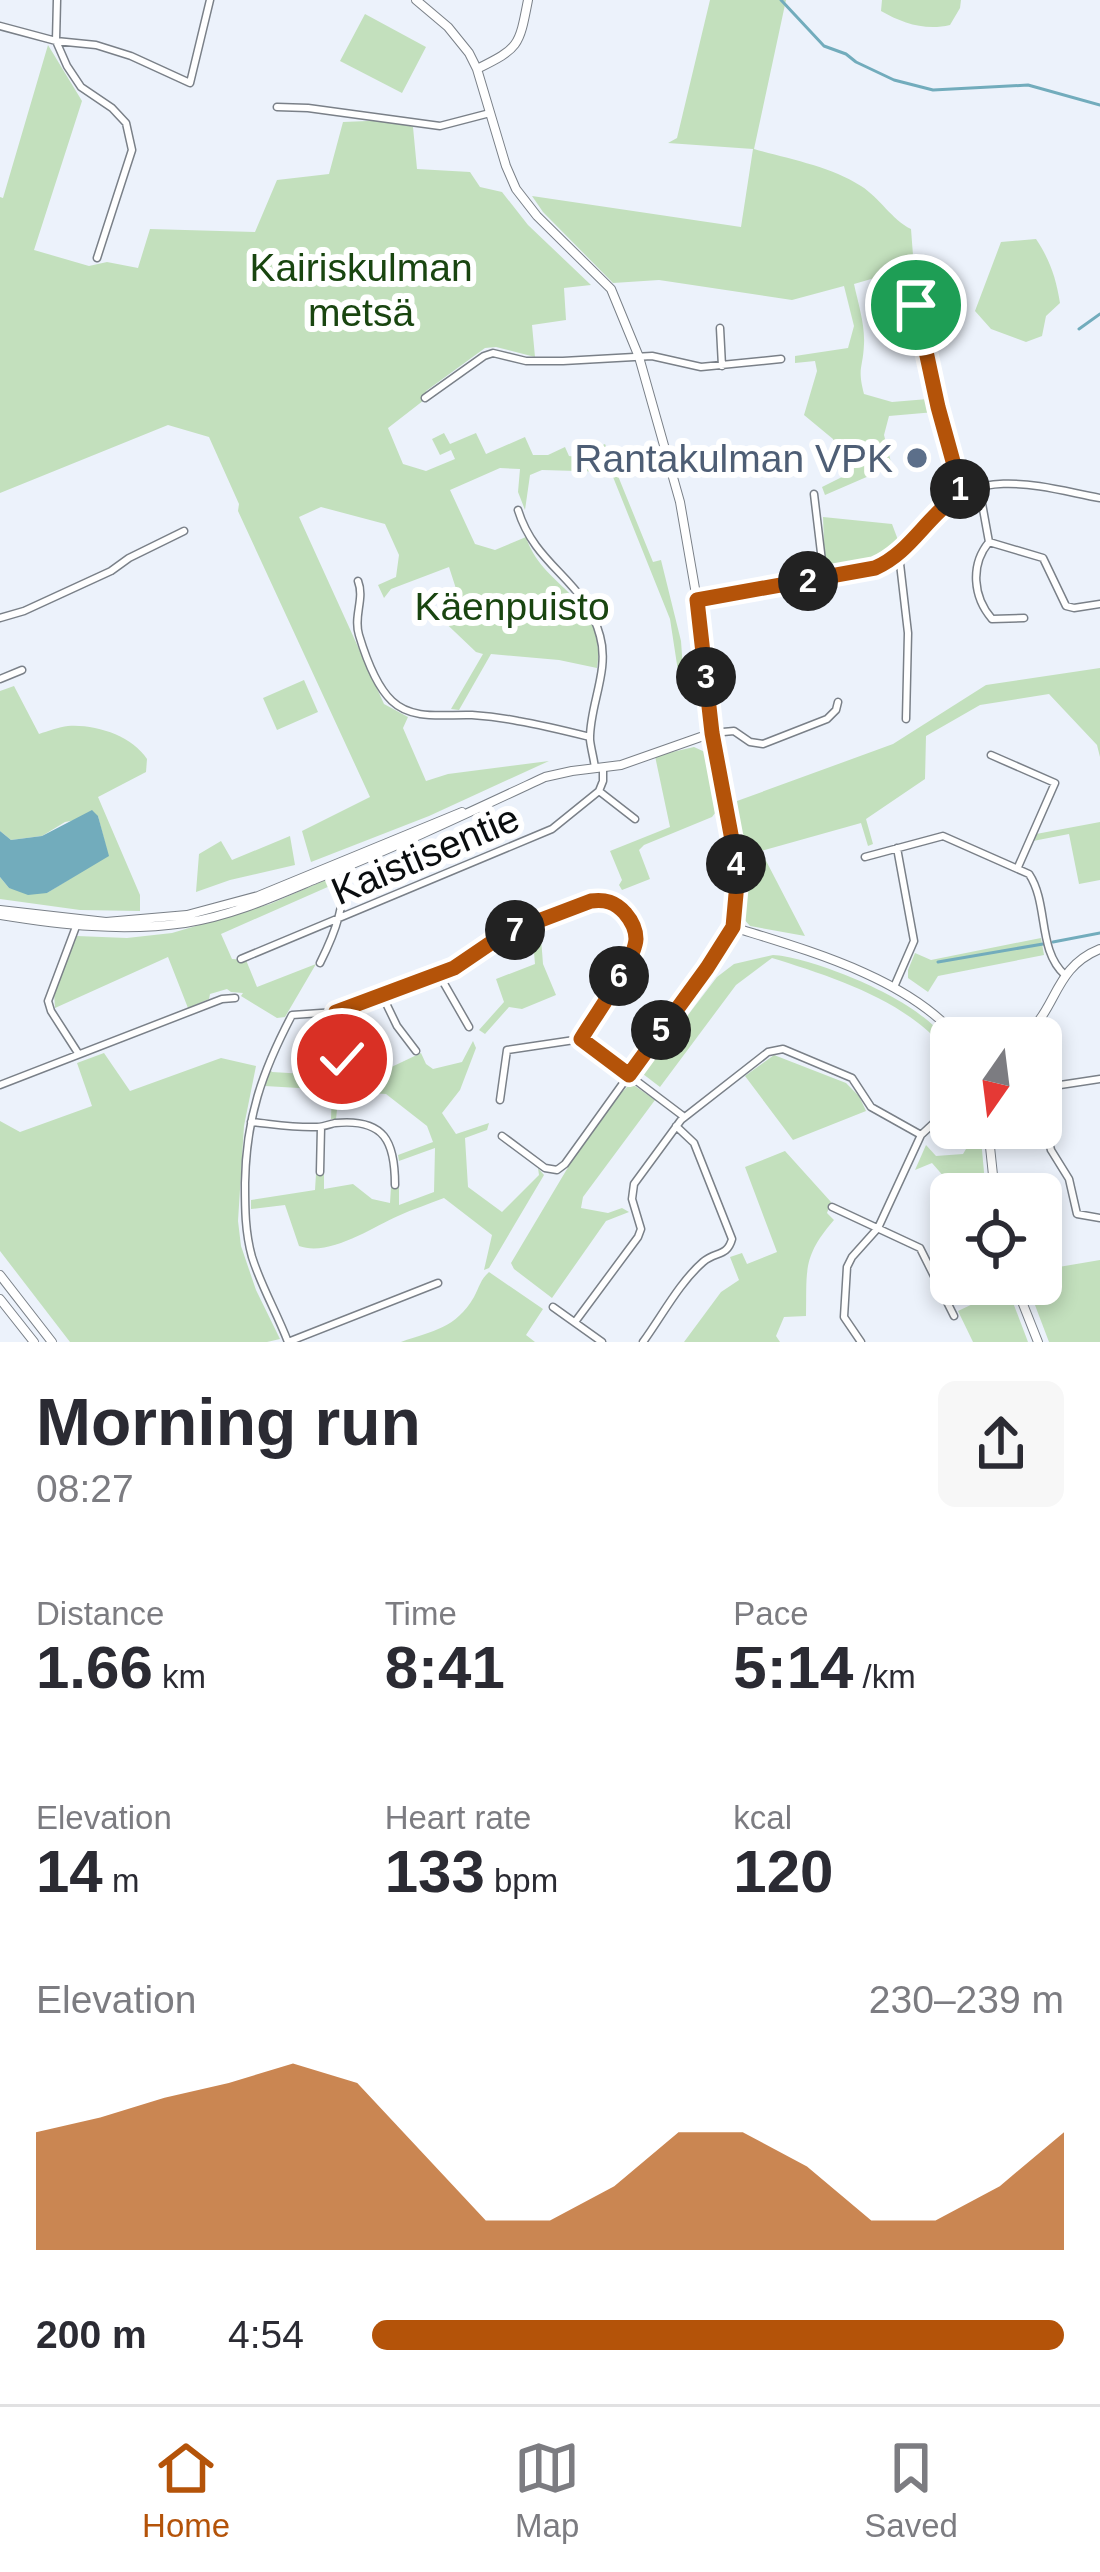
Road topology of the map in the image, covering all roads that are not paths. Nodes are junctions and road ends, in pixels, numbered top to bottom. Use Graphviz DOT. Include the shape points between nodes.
graph roads {
  1 [pos="57,0"];
  2 [pos="210,0"];
  3 [pos="416,0"];
  4 [pos="528,0"];
  5 [pos="0,26"];
  6 [pos="56,41"];
  7 [pos="477,69"];
  8 [pos="277,107"];
  9 [pos="490,113"];
  10 [pos="97,258"];
  11 [pos="916,297"];
  12 [pos="720,328"];
  13 [pos="639,357"];
  14 [pos="782,359"];
  15 [pos="722,366"];
  16 [pos="425,398"];
  17 [pos="979,487"];
  18 [pos="814,494"];
  19 [pos="962,494"];
  20 [pos="1100,498"];
  21 [pos="518,510"];
  22 [pos="184,532"];
  23 [pos="989,542"];
  24 [pos="899,555"];
  25 [pos="824,578"];
  26 [pos="358,580"];
  27 [pos="697,600"];
  28 [pos="1100,604"];
  29 [pos="0,618"];
  30 [pos="1024,618"];
  31 [pos="22,670"];
  32 [pos="0,680"];
  33 [pos="838,702"];
  34 [pos="905,719"];
  35 [pos="712,733"];
  36 [pos="590,737"];
  37 [pos="991,755"];
  38 [pos="599,768"];
  39 [pos="599,791"];
  40 [pos="635,819"];
  41 [pos="897,848"];
  42 [pos="865,856"];
  43 [pos="341,866"];
  44 [pos="1018,867"];
  45 [pos="0,912"];
  46 [pos="339,919"];
  47 [pos="77,923"];
  48 [pos="733,927"];
  49 [pos="1100,949"];
  50 [pos="241,959"];
  51 [pos="320,963"];
  52 [pos="438,973"];
  53 [pos="1065,975"];
  54 [pos="894,987"];
  55 [pos="382,995"];
  56 [pos="235,998"];
  57 [pos="336,1012"];
  58 [pos="939,1017"];
  59 [pos="1043,1017"];
  60 [pos="469,1027"];
  61 [pos="581,1039"];
  62 [pos="416,1051"];
  63 [pos="79,1054"];
  64 [pos="342,1059"];
  65 [pos="629,1075"];
  66 [pos="1100,1079"];
  67 [pos="0,1085"];
  68 [pos="1062,1085"];
  69 [pos="500,1100"];
  70 [pos="680,1121"];
  71 [pos="250,1122"];
  72 [pos="321,1127"];
  73 [pos="930,1127"];
  74 [pos="921,1135"];
  75 [pos="502,1136"];
  76 [pos="1051,1149"];
  77 [pos="320,1172"];
  78 [pos="395,1185"];
  79 [pos="832,1208"];
  80 [pos="1100,1218"];
  81 [pos="878,1228"];
  82 [pos="0,1275"];
  83 [pos="438,1283"];
  84 [pos="0,1299"];
  85 [pos="1023,1305"];
  86 [pos="553,1307"];
  87 [pos="954,1316"];
  88 [pos="575,1322"];
  89 [pos="34,1342"];
  90 [pos="52,1342"];
  91 [pos="288,1342"];
  92 [pos="602,1342"];
  93 [pos="643,1342"];
  94 [pos="861,1342"];
  95 [pos="1038,1342"];
  1 -- 6 [label="street"];
  2 -- 6 [label="street" via="190,83 96,45"];
  3 -- 7 [label="street" via="455,34"];
  4 -- 7 [label="street" via="515,46"];
  5 -- 6 [label="street"];
  6 -- 10 [label="street" via="81,87 112,108 130,134 132,150"];
  7 -- 9 [label="street"];
  8 -- 9 [label="street" via="440,126"];
  9 -- 13 [label="street" via="516,189 611,289"];
  11 -- 19 [label="street"];
  12 -- 15 [label="street"];
  13 -- 15 [label="street"];
  13 -- 16 [label="street" via="526,361 493,353"];
  13 -- 27 [label="street" via="680,502"];
  14 -- 15 [label="street"];
  17 -- 19 [label="street"];
  17 -- 20 [label="street" via="1025,484"];
  17 -- 23 [label="street"];
  18 -- 25 [label="street"];
  19 -- 24 [label="street"];
  21 -- 36 [label="street" via="534,546 584,597 599,630 602,671"];
  22 -- 29 [label="street"];
  23 -- 28 [label="street" via="1043,558 1066,606"];
  23 -- 30 [label="street" via="976,575 979,598 992,619"];
  24 -- 25 [label="street"];
  24 -- 34 [label="street" via="908,633"];
  25 -- 27 [label="street"];
  26 -- 36 [label="street" via="357,631 380,684 401,707"];
  27 -- 35 [label="street"];
  31 -- 32 [label="street"];
  33 -- 35 [label="street" via="833,716 763,744 734,731"];
  35 -- 38 [label="street"];
  35 -- 48 [label="street" via="738,872"];
  36 -- 38 [label="street"];
  37 -- 44 [label="street" via="1054,783"];
  38 -- 39 [label="street"];
  38 -- 43 [label="street" via="545,777"];
  39 -- 40 [label="street"];
  39 -- 46 [label="street, Kaistisentie" via="552,829"];
  41 -- 42 [label="street"];
  41 -- 44 [label="street" via="943,836"];
  41 -- 54 [label="street" via="914,941"];
  43 -- 46 [label="street"];
  43 -- 47 [label="street" via="221,908"];
  44 -- 53 [label="street" via="1035,882 1051,958"];
  45 -- 47 [label="street"];
  46 -- 50 [label="street, Kaistisentie"];
  46 -- 51 [label="street"];
  47 -- 63 [label="street" via="48,1001"];
  48 -- 54 [label="street"];
  48 -- 65 [label="street"];
  49 -- 53 [label="street"];
  52 -- 55 [label="street"];
  52 -- 60 [label="street"];
  52 -- 61 [label="street" via="504,934 591,901 611,902 631,920 635,944"];
  53 -- 59 [label="street"];
  54 -- 58 [label="street"];
  55 -- 57 [label="street"];
  55 -- 62 [label="street"];
  56 -- 63 [label="street"];
  57 -- 64 [label="street"];
  57 -- 71 [label="street" via="292,1015"];
  61 -- 65 [label="street"];
  61 -- 69 [label="street" via="507,1050"];
  63 -- 67 [label="street"];
  65 -- 70 [label="street"];
  65 -- 75 [label="street" via="553,1171"];
  66 -- 68 [label="street"];
  70 -- 74 [label="street" via="768,1052 783,1049 852,1078 871,1107"];
  70 -- 88 [label="street" via="634,1184 638,1237"];
  70 -- 93 [label="street" via="732,1239 726,1252 697,1268"];
  71 -- 72 [label="street"];
  71 -- 91 [label="street" via="245,1223"];
  72 -- 77 [label="street"];
  72 -- 78 [label="street" via="355,1123 381,1132 393,1152"];
  73 -- 74 [label="street"];
  74 -- 81 [label="street"];
  76 -- 80 [label="street" via="1070,1179 1076,1211"];
  79 -- 81 [label="street"];
  81 -- 87 [label="street" via="923,1251"];
  81 -- 94 [label="street" via="845,1276 844,1317"];
  82 -- 90 [label="street"];
  83 -- 91 [label="street"];
  84 -- 89 [label="street"];
  85 -- 95 [label="street"];
  86 -- 88 [label="street"];
  88 -- 92 [label="street"];
}
